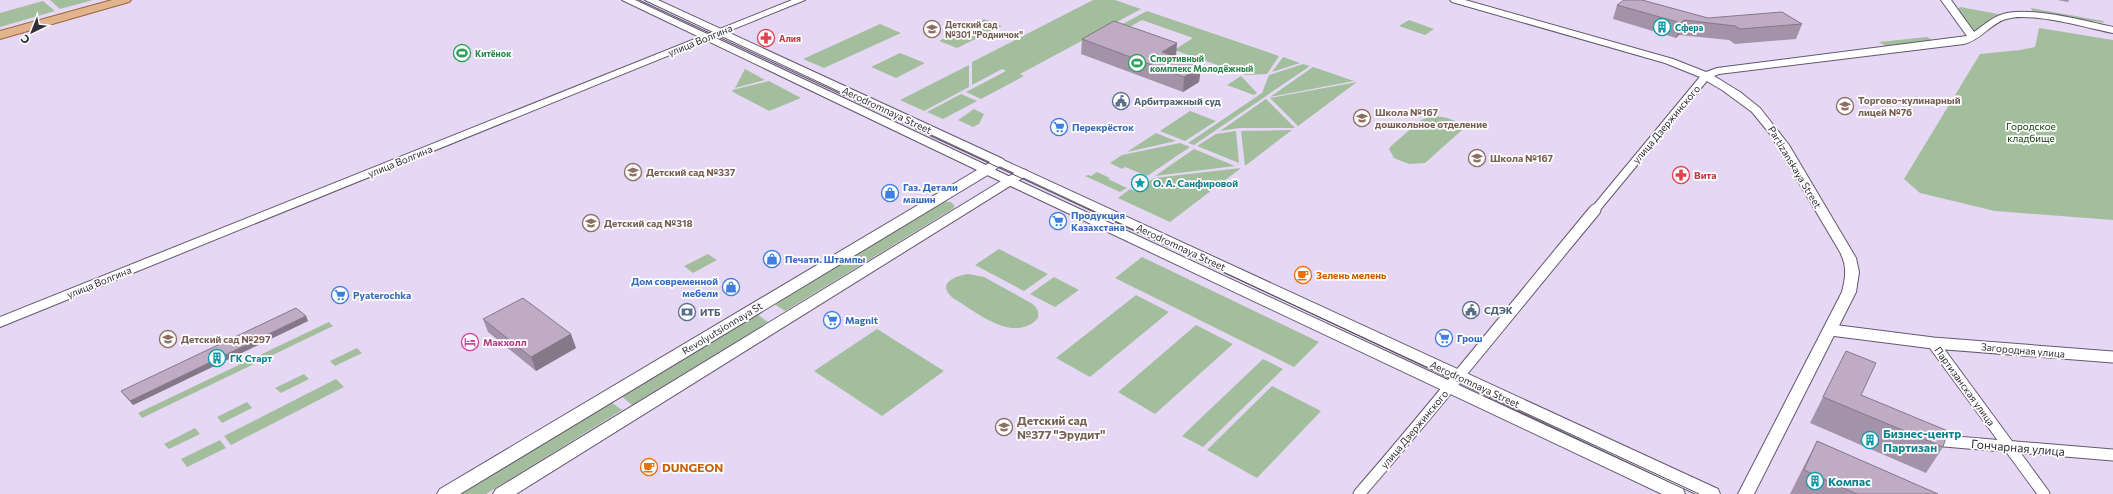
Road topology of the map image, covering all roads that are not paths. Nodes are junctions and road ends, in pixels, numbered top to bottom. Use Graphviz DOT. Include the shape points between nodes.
graph roads {
  1 [pos="113,0"];
  2 [pos="125,0"];
  3 [pos="627,0"];
  4 [pos="650,0"];
  5 [pos="800,0"];
  6 [pos="1455,0"];
  7 [pos="1946,0"];
  8 [pos="1477,3"];
  9 [pos="2113,30"];
  10 [pos="0,31"];
  11 [pos="719,32"];
  12 [pos="0,35"];
  13 [pos="706,38"];
  14 [pos="1973,38"];
  15 [pos="1706,77"];
  16 [pos="993,166"];
  17 [pos="1015,176"];
  18 [pos="938,199"];
  19 [pos="961,209"];
  20 [pos="0,322"];
  21 [pos="1831,330"];
  22 [pos="1933,343"];
  23 [pos="2113,357"];
  24 [pos="1453,381"];
  25 [pos="1922,439"];
  26 [pos="2009,447"];
  27 [pos="2113,455"];
  28 [pos="446,494"];
  29 [pos="502,494"];
  30 [pos="1359,494"];
  31 [pos="1677,494"];
  32 [pos="1712,494"];
  33 [pos="1746,494"];
  34 [pos="2044,494"];
  1 -- 10 [label="main road"];
  2 -- 12 [label="main road"];
  3 -- 13 [label="main road, Aerodromnaya Street"];
  4 -- 11 [label="main road, Aerodromnaya Street"];
  5 -- 11 [label="street, улица Волгина"];
  6 -- 8 [label="street, Partizanskaya Street"];
  7 -- 14 [label="street"];
  8 -- 15 [label="street, Partizanskaya Street" via="1669,61"];
  9 -- 14 [label="street, улица Дзержинского" via="2050,19 2007,16"];
  11 -- 13 [label="street, улица Волгина"];
  11 -- 16 [label="main road, Aerodromnaya Street"];
  13 -- 16 [label="main road, Aerodromnaya Street"];
  13 -- 20 [label="street, улица Волгина"];
  14 -- 15 [label="street, улица Дзержинского" via="1952,43 1717,71"];
  15 -- 21 [label="street, Partizanskaya Street" via="1745,101 1769,124 1846,251 1852,266 1852,280"];
  15 -- 24 [label="street, улица Дзержинского"];
  16 -- 17 [label="street, Aerodromnaya Street"];
  16 -- 18 [label="main road, Revolyutsionnaya St"];
  17 -- 19 [label="main road"];
  17 -- 24 [label="street, Aerodromnaya Street"];
  18 -- 19 [label="main road" via="956,199 961,203"];
  18 -- 28 [label="main road, Revolyutsionnaya St"];
  19 -- 29 [label="main road"];
  21 -- 22 [label="street, Партизанская улица"];
  21 -- 33 [label="street, Partizanskaya Street"];
  22 -- 23 [label="street, Загородная улица"];
  22 -- 26 [label="street, Партизанская улица"];
  24 -- 30 [label="street, улица Дзержинского" via="1431,411"];
  24 -- 31 [label="street, Aerodromnaya Street"];
  24 -- 32 [label="street, Aerodromnaya Street"];
  25 -- 26 [label="street, Гончарная улица"];
  26 -- 27 [label="street, Гончарная улица"];
  26 -- 34 [label="street, Партизанская улица"];
}
